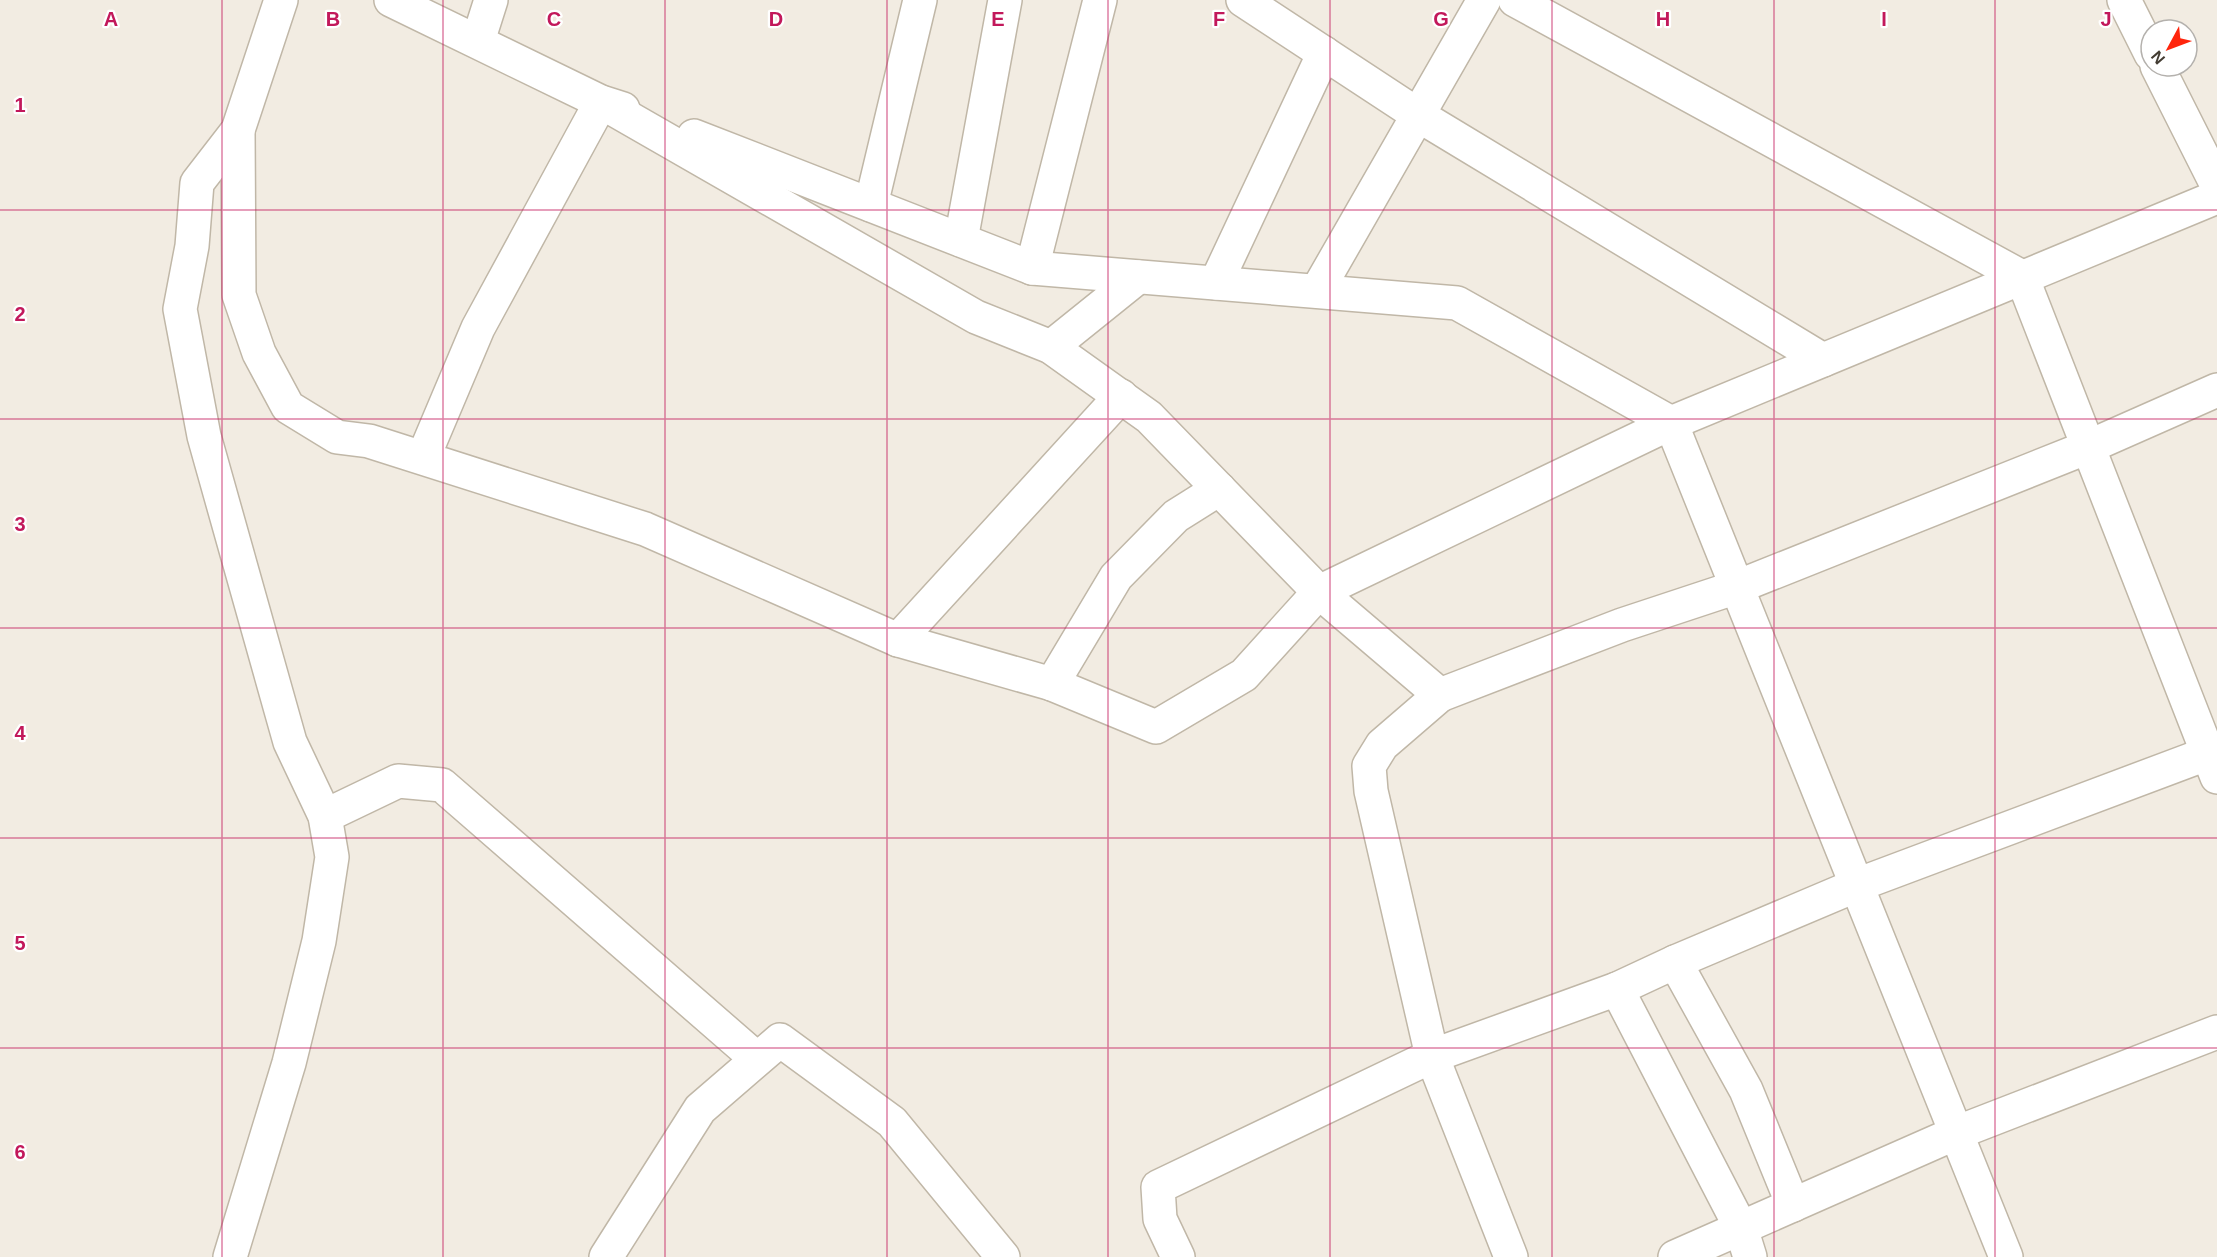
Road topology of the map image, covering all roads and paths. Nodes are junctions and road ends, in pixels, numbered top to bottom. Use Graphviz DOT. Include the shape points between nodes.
graph roads {
  1 [pos="281,0"];
  2 [pos="391,0"];
  3 [pos="491,0"];
  4 [pos="920,0"];
  5 [pos="1005,0"];
  6 [pos="1100,0"];
  7 [pos="1243,0"];
  8 [pos="1484,0"];
  9 [pos="1515,0"];
  10 [pos="2124,0"];
  11 [pos="2139,30"];
  12 [pos="478,41"];
  13 [pos="1324,53"];
  14 [pos="2163,78"];
  15 [pos="601,102"];
  16 [pos="1418,115"];
  17 [pos="238,130"];
  18 [pos="2217,185"];
  19 [pos="2217,197"];
  20 [pos="871,205"];
  21 [pos="961,240"];
  22 [pos="1032,268"];
  23 [pos="1138,277"];
  24 [pos="2022,277"];
  25 [pos="1216,283"];
  26 [pos="1317,291"];
  27 [pos="1051,347"];
  28 [pos="1823,360"];
  29 [pos="2217,390"];
  30 [pos="1120,396"];
  31 [pos="1671,423"];
  32 [pos="2088,447"];
  33 [pos="423,458"];
  34 [pos="1219,489"];
  35 [pos="1737,587"];
  36 [pos="1319,592"];
  37 [pos="898,640"];
  38 [pos="1052,684"];
  39 [pos="1440,695"];
  40 [pos="2214,761"];
  41 [pos="325,816"];
  42 [pos="1857,885"];
  43 [pos="1676,962"];
  44 [pos="1617,989"];
  45 [pos="2217,1032"];
  46 [pos="1432,1056"];
  47 [pos="757,1059"];
  48 [pos="1956,1133"];
  49 [pos="1793,1205"];
  50 [pos="1745,1243"];
  51 [pos="231,1257"];
  52 [pos="606,1257"];
  53 [pos="1003,1257"];
  54 [pos="1178,1257"];
  55 [pos="1511,1257"];
  56 [pos="1675,1257"];
  57 [pos="2006,1257"];
  1 -- 17 [label="street"];
  2 -- 12 [label="street"];
  3 -- 12 [label="street"];
  4 -- 20 [label="street"];
  5 -- 21 [label="street"];
  6 -- 22 [label="street"];
  7 -- 13 [label="street"];
  8 -- 16 [label="street"];
  9 -- 24 [label="street"];
  10 -- 11 [label="street"];
  12 -- 15 [label="street"];
  13 -- 16 [label="street"];
  13 -- 25 [label="street"];
  14 -- 18 [label="street"];
  15 -- 20 [label="street"];
  15 -- 27 [label="street" via="976,317"];
  15 -- 33 [label="street" via="478,328"];
  16 -- 26 [label="street"];
  16 -- 28 [label="street"];
  17 -- 33 [label="street" via="239,295 259,353 288,407 337,437 369,441"];
  17 -- 41 [label="street" via="197,183 192,246 180,309 204,436 290,742"];
  19 -- 24 [label="street"];
  20 -- 21 [label="street"];
  21 -- 22 [label="street"];
  22 -- 23 [label="street"];
  23 -- 25 [label="street"];
  23 -- 27 [label="street"];
  24 -- 28 [label="street"];
  24 -- 32 [label="street"];
  25 -- 26 [label="street"];
  26 -- 31 [label="street" via="1457,303"];
  27 -- 30 [label="street"];
  28 -- 31 [label="street"];
  29 -- 32 [label="street"];
  30 -- 34 [label="street" via="1149,417"];
  30 -- 37 [label="street"];
  31 -- 35 [label="street"];
  31 -- 36 [label="street"];
  32 -- 35 [label="street"];
  32 -- 40 [label="street"];
  33 -- 37 [label="street" via="645,529"];
  34 -- 36 [label="street"];
  34 -- 38 [label="street" via="1176,516 1116,576"];
  35 -- 39 [label="street" via="1622,625"];
  35 -- 42 [label="street"];
  36 -- 38 [label="street" via="1244,675 1156,728"];
  36 -- 39 [label="street"];
  37 -- 38 [label="street"];
  39 -- 46 [label="street" via="1382,745 1369,766 1371,791"];
  40 -- 42 [label="street"];
  41 -- 47 [label="street" via="398,781 442,784"];
  41 -- 51 [label="street" via="332,857 319,941 289,1062"];
  42 -- 43 [label="street"];
  42 -- 48 [label="street"];
  43 -- 44 [label="street"];
  43 -- 49 [label="street" via="1746,1090"];
  44 -- 46 [label="street"];
  44 -- 50 [label="street"];
  45 -- 48 [label="street"];
  46 -- 54 [label="street" via="1158,1187 1160,1219"];
  46 -- 55 [label="street"];
  47 -- 52 [label="street" via="700,1109"];
  47 -- 53 [label="street" via="780,1040 892,1122"];
  48 -- 49 [label="street"];
  48 -- 57 [label="street"];
  49 -- 50 [label="street"];
  50 -- 56 [label="street"];
}
